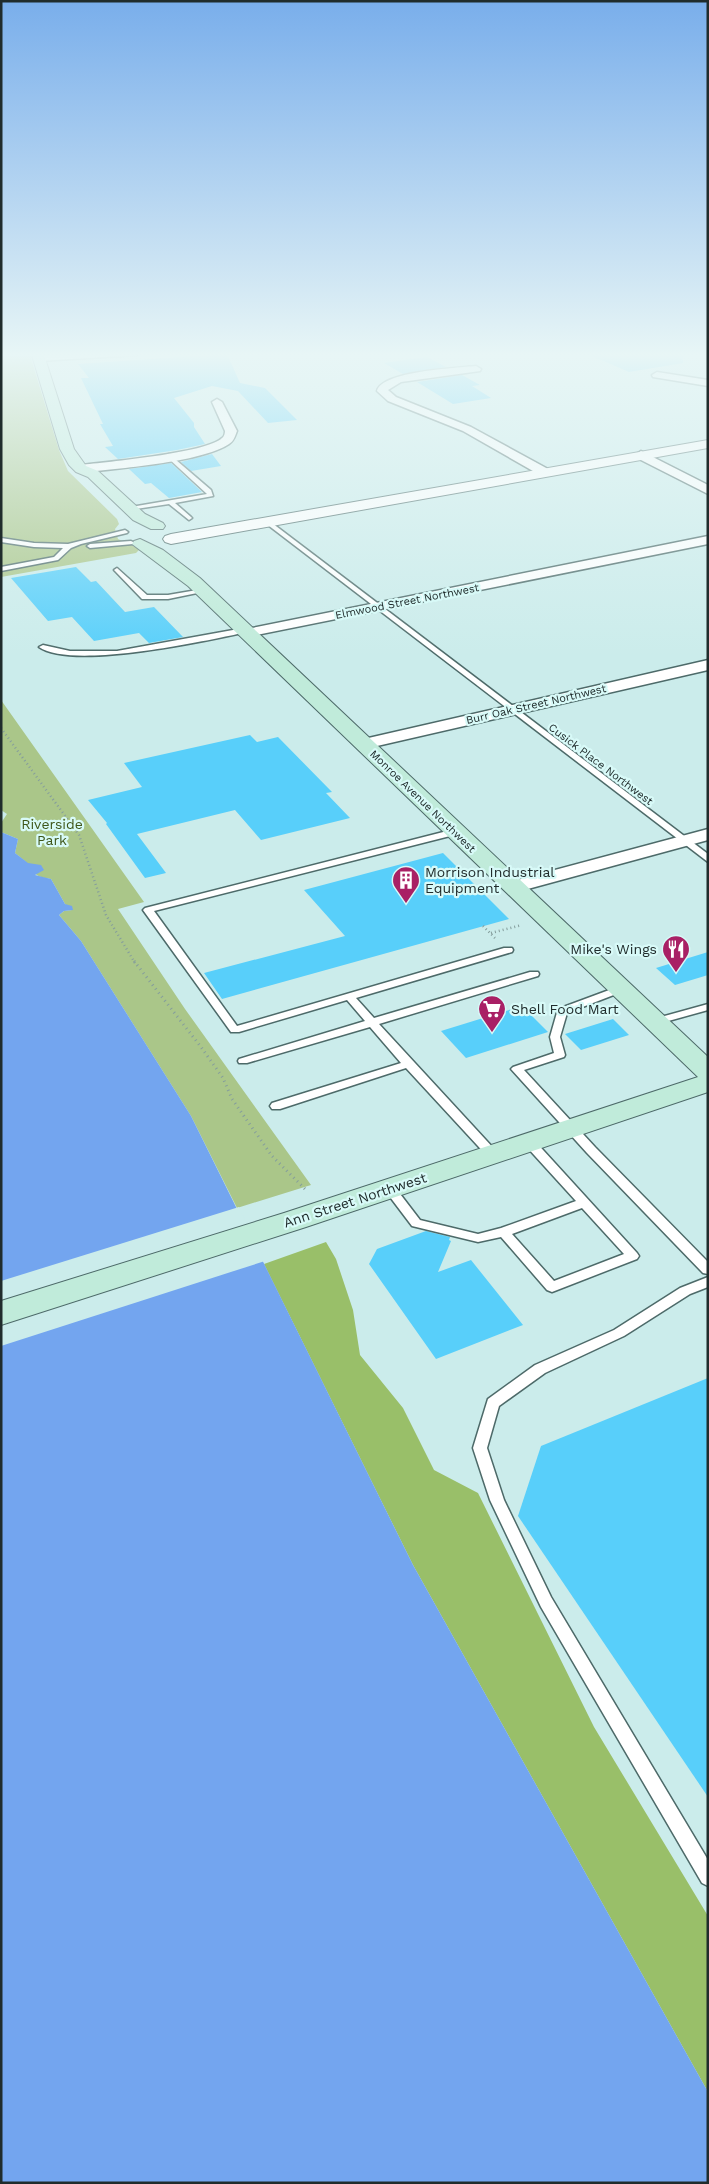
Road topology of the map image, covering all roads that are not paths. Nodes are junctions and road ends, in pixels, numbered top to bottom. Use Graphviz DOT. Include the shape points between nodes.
graph roads {
  1 [pos="70,454"];
  2 [pos="179,454"];
  3 [pos="512,454"];
  4 [pos="648,454"];
  5 [pos="641,455"];
  6 [pos="169,456"];
  7 [pos="81,469"];
  8 [pos="544,472"];
  9 [pos="708,490"];
  10 [pos="170,502"];
  11 [pos="123,510"];
  12 [pos="189,518"];
  13 [pos="266,521"];
  14 [pos="165,534"];
  15 [pos="131,538"];
  16 [pos="1,540"];
  17 [pos="708,540"];
  18 [pos="69,546"];
  19 [pos="1,569"];
  20 [pos="117,570"];
  21 [pos="182,570"];
  22 [pos="203,591"];
  23 [pos="377,607"];
  24 [pos="246,631"];
  25 [pos="43,646"];
  26 [pos="708,665"];
  27 [pos="512,710"];
  28 [pos="364,744"];
  29 [pos="455,832"];
  30 [pos="708,834"];
  31 [pos="683,840"];
  32 [pos="708,859"];
  33 [pos="513,887"];
  34 [pos="508,950"];
  35 [pos="534,974"];
  36 [pos="620,989"];
  37 [pos="350,996"];
  38 [pos="708,1007"];
  39 [pos="654,1022"];
  40 [pos="372,1023"];
  41 [pos="243,1061"];
  42 [pos="408,1064"];
  43 [pos="708,1072"];
  44 [pos="708,1083"];
  45 [pos="276,1106"];
  46 [pos="571,1128"];
  47 [pos="530,1142"];
  48 [pos="493,1155"];
  49 [pos="390,1189"];
  50 [pos="585,1202"];
  51 [pos="504,1232"];
  52 [pos="708,1270"];
  53 [pos="708,1282"];
  54 [pos="1,1312"];
  55 [pos="708,1876"];
  1 -- 7 [label="main road, Monroe Avenue Northwest"];
  2 -- 6 [label="street"];
  3 -- 8 [label="street"];
  4 -- 5 [label="street"];
  5 -- 8 [label="street"];
  5 -- 9 [label="street"];
  6 -- 7 [label="street"];
  6 -- 10 [label="lane" via="211,495"];
  7 -- 11 [label="main road, Monroe Avenue Northwest" via="79,476"];
  8 -- 13 [label="street"];
  10 -- 11 [label="lane"];
  10 -- 12 [label="lane"];
  11 -- 14 [label="main road, Monroe Avenue Northwest"];
  11 -- 15 [label="main road, Monroe Avenue Northwest" via="124,529"];
  13 -- 14 [label="street"];
  13 -- 23 [label="lane, Cusick Place Northwest"];
  14 -- 15 [label="main road" via="155,544"];
  14 -- 21 [label="main road, Monroe Avenue Northwest"];
  15 -- 18 [label="lane" via="84,547"];
  15 -- 18 [label="lane" via="79,542"];
  15 -- 21 [label="main road, Monroe Avenue Northwest"];
  16 -- 18 [label="lane"];
  17 -- 23 [label="street, Elmwood Street Northwest"];
  18 -- 19 [label="lane" via="56,559"];
  20 -- 22 [label="lane" via="145,597"];
  21 -- 22 [label="main road, Monroe Avenue Northwest"];
  22 -- 24 [label="main road, Monroe Avenue Northwest"];
  23 -- 24 [label="street, Elmwood Street Northwest"];
  23 -- 27 [label="lane, Cusick Place Northwest"];
  24 -- 25 [label="lane" via="117,652 70,653"];
  24 -- 28 [label="main road, Monroe Avenue Northwest"];
  26 -- 27 [label="street, Burr Oak Street Northwest"];
  27 -- 28 [label="street, Burr Oak Street Northwest"];
  27 -- 31 [label="lane, Cusick Place Northwest"];
  28 -- 29 [label="main road, Monroe Avenue Northwest"];
  29 -- 33 [label="main road, Monroe Avenue Northwest"];
  29 -- 37 [label="lane" via="148,910 235,1030"];
  30 -- 31 [label="street"];
  31 -- 32 [label="lane, Cusick Place Northwest"];
  31 -- 33 [label="street"];
  33 -- 36 [label="main road, Monroe Avenue Northwest"];
  34 -- 37 [label="lane"];
  35 -- 40 [label="lane"];
  36 -- 39 [label="main road, Monroe Avenue Northwest"];
  36 -- 46 [label="lane" via="562,1011 555,1037 560,1055 517,1069"];
  37 -- 40 [label="lane"];
  38 -- 39 [label="lane"];
  39 -- 43 [label="main road, Monroe Avenue Northwest"];
  40 -- 41 [label="lane"];
  40 -- 42 [label="lane"];
  42 -- 45 [label="lane"];
  42 -- 48 [label="lane"];
  44 -- 46 [label="main road, Ann Street Northwest"];
  46 -- 47 [label="main road, Ann Street Northwest"];
  46 -- 52 [label="lane"];
  47 -- 48 [label="main road, Ann Street Northwest"];
  47 -- 50 [label="lane"];
  48 -- 49 [label="main road, Ann Street Northwest"];
  49 -- 51 [label="lane" via="413,1221 421,1226 478,1238"];
  49 -- 54 [label="main road, Ann Street Northwest"];
  50 -- 51 [label="lane"];
  50 -- 51 [label="lane" via="633,1256 552,1287"];
  53 -- 55 [label="lane" via="685,1291 619,1332 540,1370 493,1403 480,1448 497,1500 546,1602"];
}
